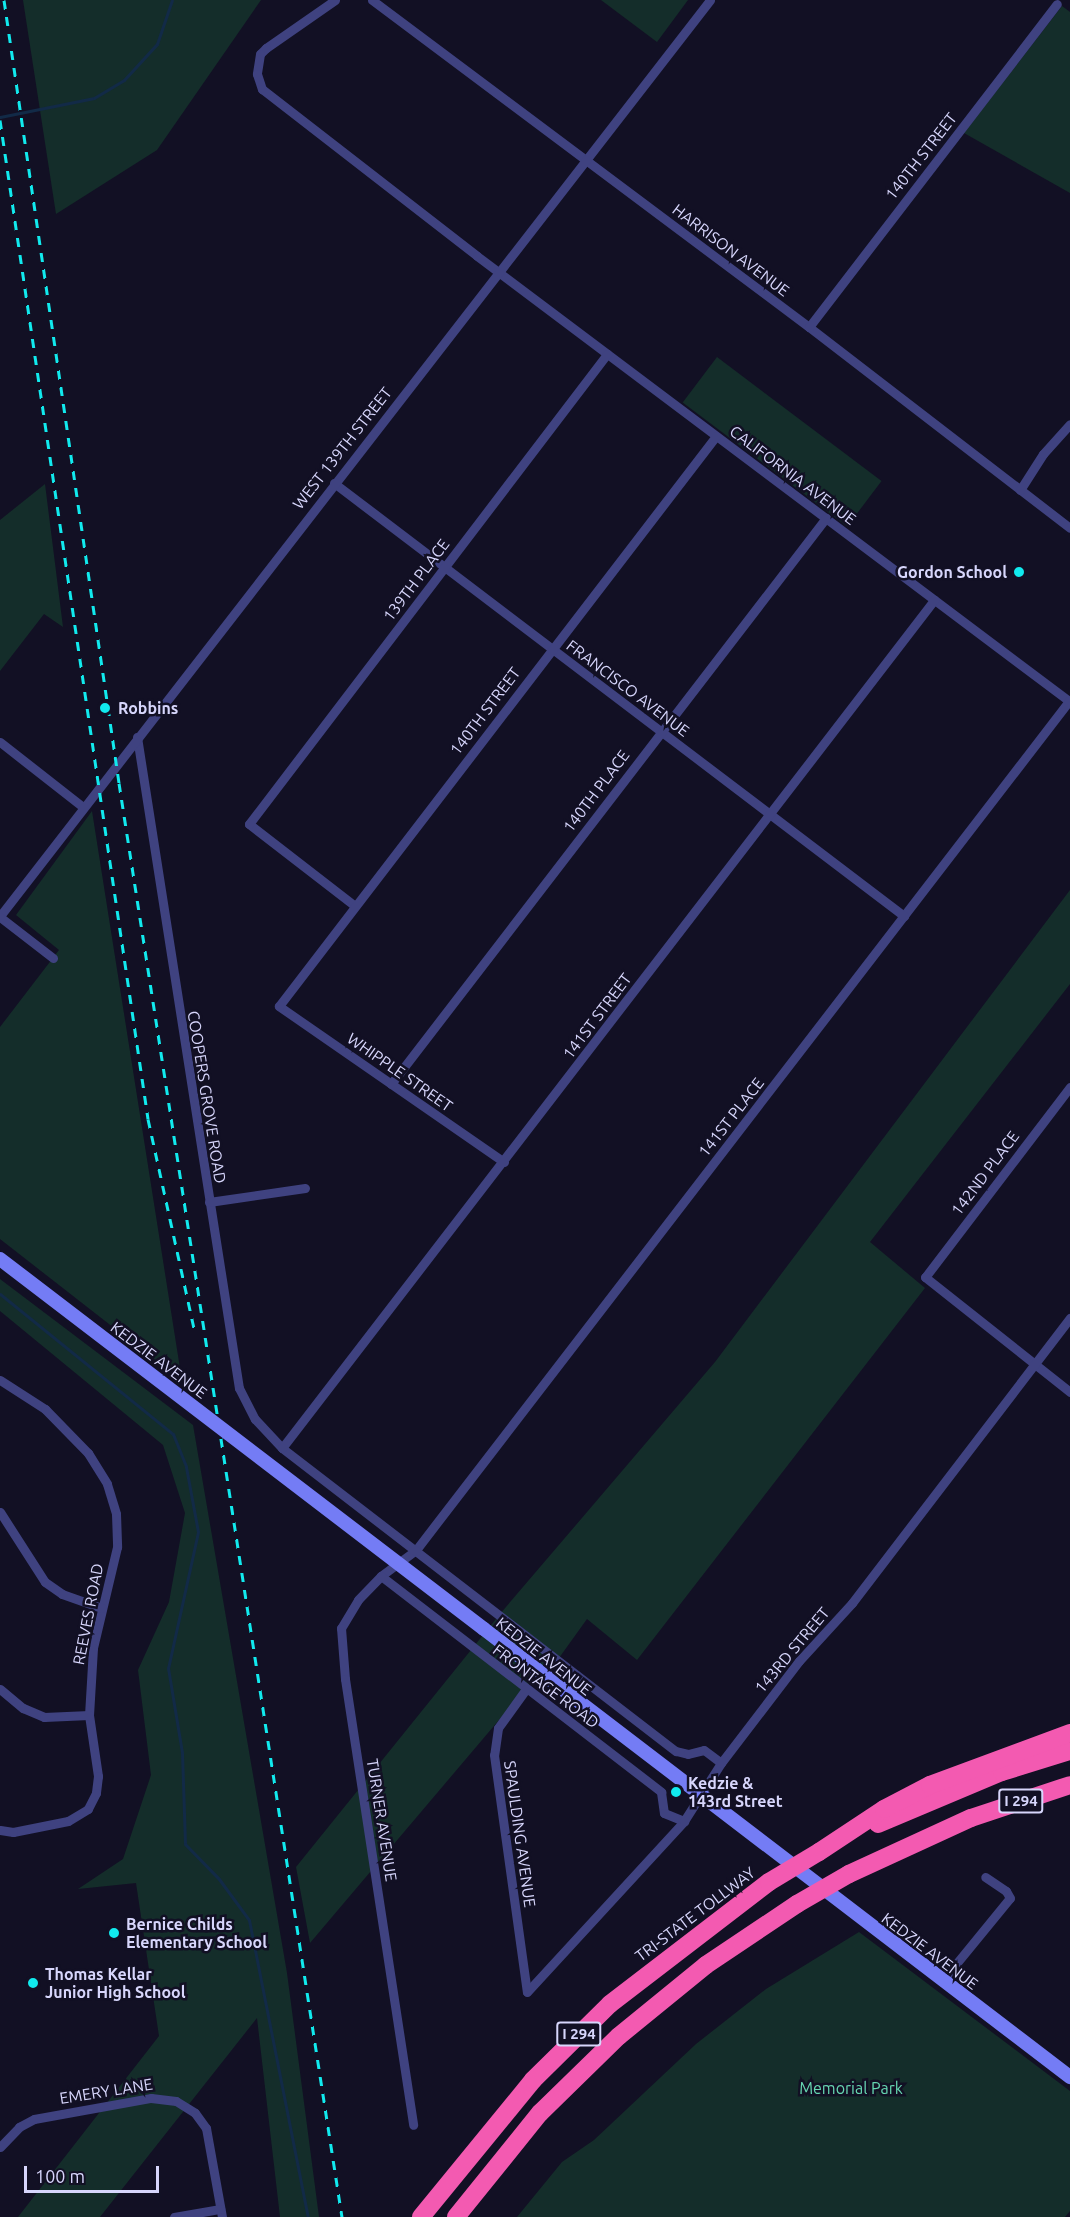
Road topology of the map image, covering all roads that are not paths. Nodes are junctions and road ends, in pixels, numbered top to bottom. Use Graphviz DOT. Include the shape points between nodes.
graph roads {
  1 [pos="335,0"];
  2 [pos="372,0"];
  3 [pos="710,0"];
  4 [pos="1057,4"];
  5 [pos="586,161"];
  6 [pos="499,273"];
  7 [pos="809,327"];
  8 [pos="607,354"];
  9 [pos="1070,424"];
  10 [pos="716,436"];
  11 [pos="334,483"];
  12 [pos="1020,490"];
  13 [pos="826,519"];
  14 [pos="1070,528"];
  15 [pos="444,568"];
  16 [pos="934,600"];
  17 [pos="551,649"];
  18 [pos="1069,701"];
  19 [pos="660,732"];
  20 [pos="137,737"];
  21 [pos="0,742"];
  22 [pos="83,807"];
  23 [pos="770,815"];
  24 [pos="355,906"];
  25 [pos="904,916"];
  26 [pos="0,917"];
  27 [pos="53,958"];
  28 [pos="279,1006"];
  29 [pos="391,1084"];
  30 [pos="1070,1087"];
  31 [pos="504,1162"];
  32 [pos="305,1188"];
  33 [pos="209,1202"];
  34 [pos="0,1258"];
  35 [pos="1070,1318"];
  36 [pos="1034,1364"];
  37 [pos="0,1380"];
  38 [pos="1070,1392"];
  39 [pos="282,1448"];
  40 [pos="0,1512"];
  41 [pos="416,1550"];
  42 [pos="381,1576"];
  43 [pos="102,1608"];
  44 [pos="0,1689"];
  45 [pos="526,1689"];
  46 [pos="89,1715"];
  47 [pos="1070,1733"];
  48 [pos="1070,1751"];
  49 [pos="722,1763"];
  50 [pos="1070,1785"];
  51 [pos="700,1798"];
  52 [pos="1070,1798"];
  53 [pos="971,1818"];
  54 [pos="684,1821"];
  55 [pos="0,1830"];
  56 [pos="819,1852"];
  57 [pos="985,1877"];
  58 [pos="942,1981"];
  59 [pos="527,1992"];
  60 [pos="1070,2077"];
  61 [pos="413,2125"];
  62 [pos="0,2147"];
  63 [pos="221,2213"];
  64 [pos="174,2217"];
  65 [pos="421,2217"];
  66 [pos="456,2217"];
  1 -- 6 [label="street, CALIFORNIA AVENUE" via="260,54 257,74 262,89"];
  2 -- 5 [label="street, HARRISON AVENUE"];
  3 -- 5 [label="street, WEST 139TH STREET"];
  4 -- 7 [label="street, 140TH STREET"];
  5 -- 6 [label="street, WEST 139TH STREET"];
  5 -- 7 [label="street, HARRISON AVENUE"];
  6 -- 8 [label="street, CALIFORNIA AVENUE"];
  6 -- 11 [label="street, WEST 139TH STREET"];
  7 -- 12 [label="street, HARRISON AVENUE"];
  8 -- 10 [label="street, CALIFORNIA AVENUE"];
  8 -- 15 [label="street, 139TH PLACE"];
  9 -- 12 [label="street" via="1043,454"];
  10 -- 13 [label="street, CALIFORNIA AVENUE"];
  10 -- 17 [label="street, 140TH STREET"];
  11 -- 15 [label="street, FRANCISCO AVENUE"];
  11 -- 20 [label="street, WEST 139TH STREET"];
  12 -- 14 [label="street, HARRISON AVENUE"];
  13 -- 16 [label="street, CALIFORNIA AVENUE"];
  13 -- 19 [label="street, 140TH PLACE"];
  15 -- 17 [label="street, FRANCISCO AVENUE"];
  15 -- 24 [label="street, 139TH PLACE" via="249,824"];
  16 -- 18 [label="street, CALIFORNIA AVENUE"];
  16 -- 23 [label="street, 141ST STREET"];
  17 -- 19 [label="street, FRANCISCO AVENUE"];
  17 -- 24 [label="street, 140TH STREET"];
  18 -- 25 [label="street, 141ST PLACE"];
  19 -- 23 [label="street, FRANCISCO AVENUE"];
  19 -- 29 [label="street, 140TH PLACE"];
  20 -- 22 [label="street, WEST 139TH STREET"];
  20 -- 33 [label="street, COOPERS GROVE ROAD"];
  21 -- 22 [label="street"];
  22 -- 26 [label="street, WEST 139TH STREET"];
  23 -- 25 [label="street, FRANCISCO AVENUE"];
  23 -- 31 [label="street, 141ST STREET"];
  24 -- 28 [label="street, 140TH STREET"];
  25 -- 41 [label="street, 141ST PLACE"];
  26 -- 27 [label="street"];
  28 -- 29 [label="street, WHIPPLE STREET"];
  29 -- 31 [label="street, WHIPPLE STREET"];
  30 -- 36 [label="street, 142ND PLACE" via="925,1277"];
  31 -- 39 [label="street, 141ST STREET"];
  32 -- 33 [label="street"];
  33 -- 39 [label="street, COOPERS GROVE ROAD" via="238,1388 255,1419"];
  34 -- 51 [label="main road, KEDZIE AVENUE, bridge"];
  35 -- 36 [label="street, 143RD STREET"];
  36 -- 38 [label="street"];
  36 -- 49 [label="street, 143RD STREET" via="852,1603 799,1661"];
  37 -- 43 [label="street, REEVES ROAD" via="45,1409 88,1453 107,1484 116,1514 117,1546"];
  39 -- 41 [label="street, COOPERS GROVE ROAD"];
  40 -- 43 [label="street" via="45,1582 62,1594"];
  41 -- 42 [label="street, TURNER AVENUE"];
  41 -- 49 [label="street, COOPERS GROVE ROAD" via="676,1751 704,1750"];
  42 -- 45 [label="street, FRONTAGE ROAD"];
  42 -- 61 [label="street, TURNER AVENUE" via="358,1600 341,1628 345,1679"];
  43 -- 46 [label="street, REEVES ROAD" via="93,1648"];
  44 -- 46 [label="street" via="23,1708 44,1717"];
  45 -- 54 [label="street, FRONTAGE ROAD" via="661,1792 664,1813"];
  45 -- 59 [label="street, SPAULDING AVENUE" via="498,1728 494,1755"];
  46 -- 55 [label="street, REEVES ROAD" via="98,1776 88,1809 68,1821"];
  47 -- 56 [label="highway" via="930,1785 884,1809"];
  48 -- 56 [label="highway, TRI-STATE TOLLWAY / I 294" via="992,1776"];
  49 -- 51 [label="street, 143RD STREET"];
  50 -- 53 [label="highway, I 294"];
  51 -- 54 [label="street, 143RD STREET"];
  51 -- 58 [label="main road, KEDZIE AVENUE"];
  52 -- 53 [label="highway"];
  53 -- 66 [label="highway, I 294, bridge" via="849,1874 706,1965 619,2036 540,2113"];
  54 -- 59 [label="street, 143RD STREET"];
  56 -- 65 [label="highway, TRI-STATE TOLLWAY / I 294, bridge" via="769,1882 610,2004 533,2080"];
  57 -- 58 [label="street" via="1010,1898"];
  58 -- 60 [label="main road, KEDZIE AVENUE"];
  62 -- 63 [label="street, EMERY LANE" via="19,2127 34,2119 151,2098 171,2099 195,2113 206,2128"];
  63 -- 64 [label="street"];
}
